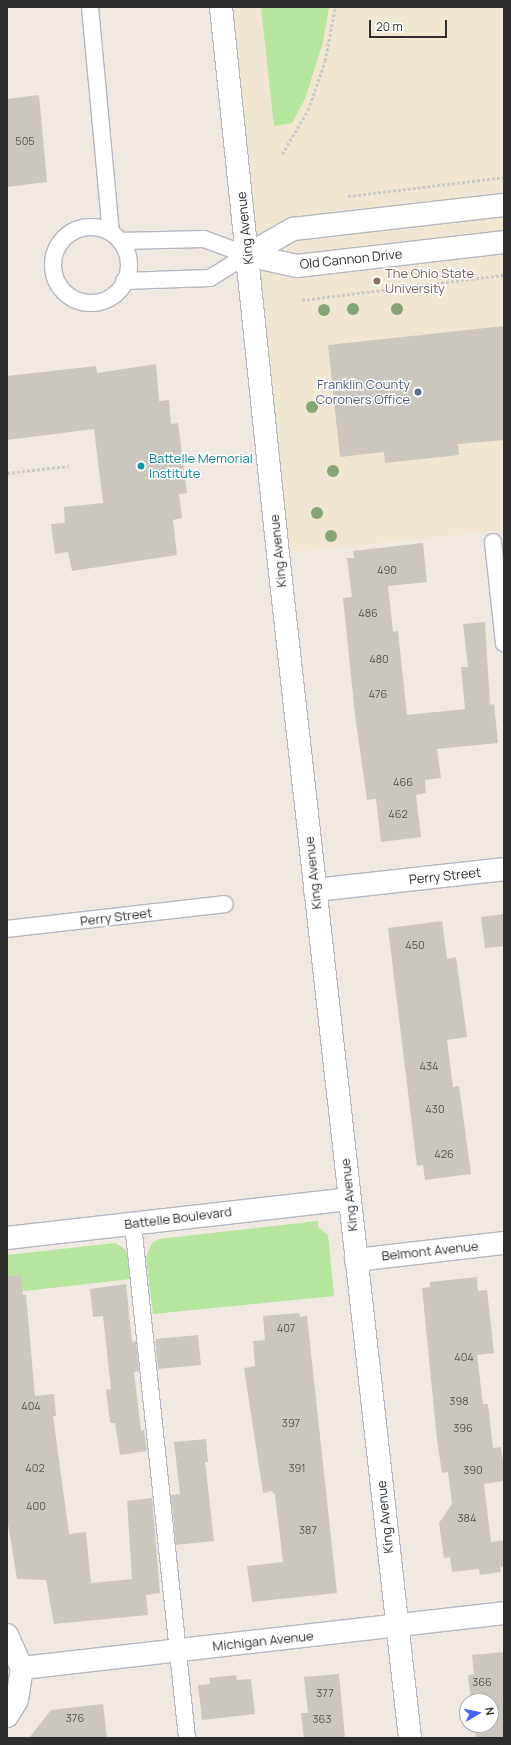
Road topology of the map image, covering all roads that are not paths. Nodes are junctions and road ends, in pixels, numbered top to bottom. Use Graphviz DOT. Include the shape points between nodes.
graph roads {
  1 [pos="90,7"];
  2 [pos="221,7"];
  3 [pos="504,205"];
  4 [pos="116,237"];
  5 [pos="504,242"];
  6 [pos="247,255"];
  7 [pos="124,282"];
  8 [pos="492,542"];
  9 [pos="504,643"];
  10 [pos="504,869"];
  11 [pos="315,890"];
  12 [pos="225,904"];
  13 [pos="7,929"];
  14 [pos="349,1199"];
  15 [pos="133,1224"];
  16 [pos="7,1238"];
  17 [pos="504,1243"];
  18 [pos="356,1260"];
  19 [pos="504,1613"];
  20 [pos="397,1625"];
  21 [pos="7,1635"];
  22 [pos="177,1650"];
  23 [pos="22,1668"];
  24 [pos="7,1716"];
  25 [pos="187,1738"];
  26 [pos="410,1738"];
  1 -- 4 [label="lane"];
  2 -- 6 [label="street, King Avenue"];
  3 -- 6 [label="street" via="293,229"];
  4 -- 6 [label="lane" via="204,239"];
  4 -- 7 [label="lane" via="128,265"];
  4 -- 7 [label="lane" via="93,227 74,230 56,248 54,272 66,293 88,302 112,296"];
  5 -- 6 [label="street, Old Cannon Drive" via="297,266"];
  6 -- 7 [label="lane" via="210,278"];
  6 -- 11 [label="street, King Avenue"];
  8 -- 9 [label="lane"];
  10 -- 11 [label="street, Perry Street"];
  11 -- 14 [label="street, King Avenue"];
  12 -- 13 [label="lane, Perry Street"];
  14 -- 15 [label="street, Battelle Boulevard"];
  14 -- 18 [label="street, King Avenue"];
  15 -- 16 [label="street, Battelle Boulevard"];
  15 -- 22 [label="lane"];
  17 -- 18 [label="street, Belmont Avenue"];
  18 -- 20 [label="street, King Avenue"];
  19 -- 20 [label="street, Michigan Avenue"];
  20 -- 22 [label="street, Michigan Avenue"];
  20 -- 26 [label="street, King Avenue"];
  21 -- 23 [label="street"];
  22 -- 23 [label="street, Michigan Avenue"];
  22 -- 25 [label="lane"];
  23 -- 24 [label="street" via="17,1700"];
}
